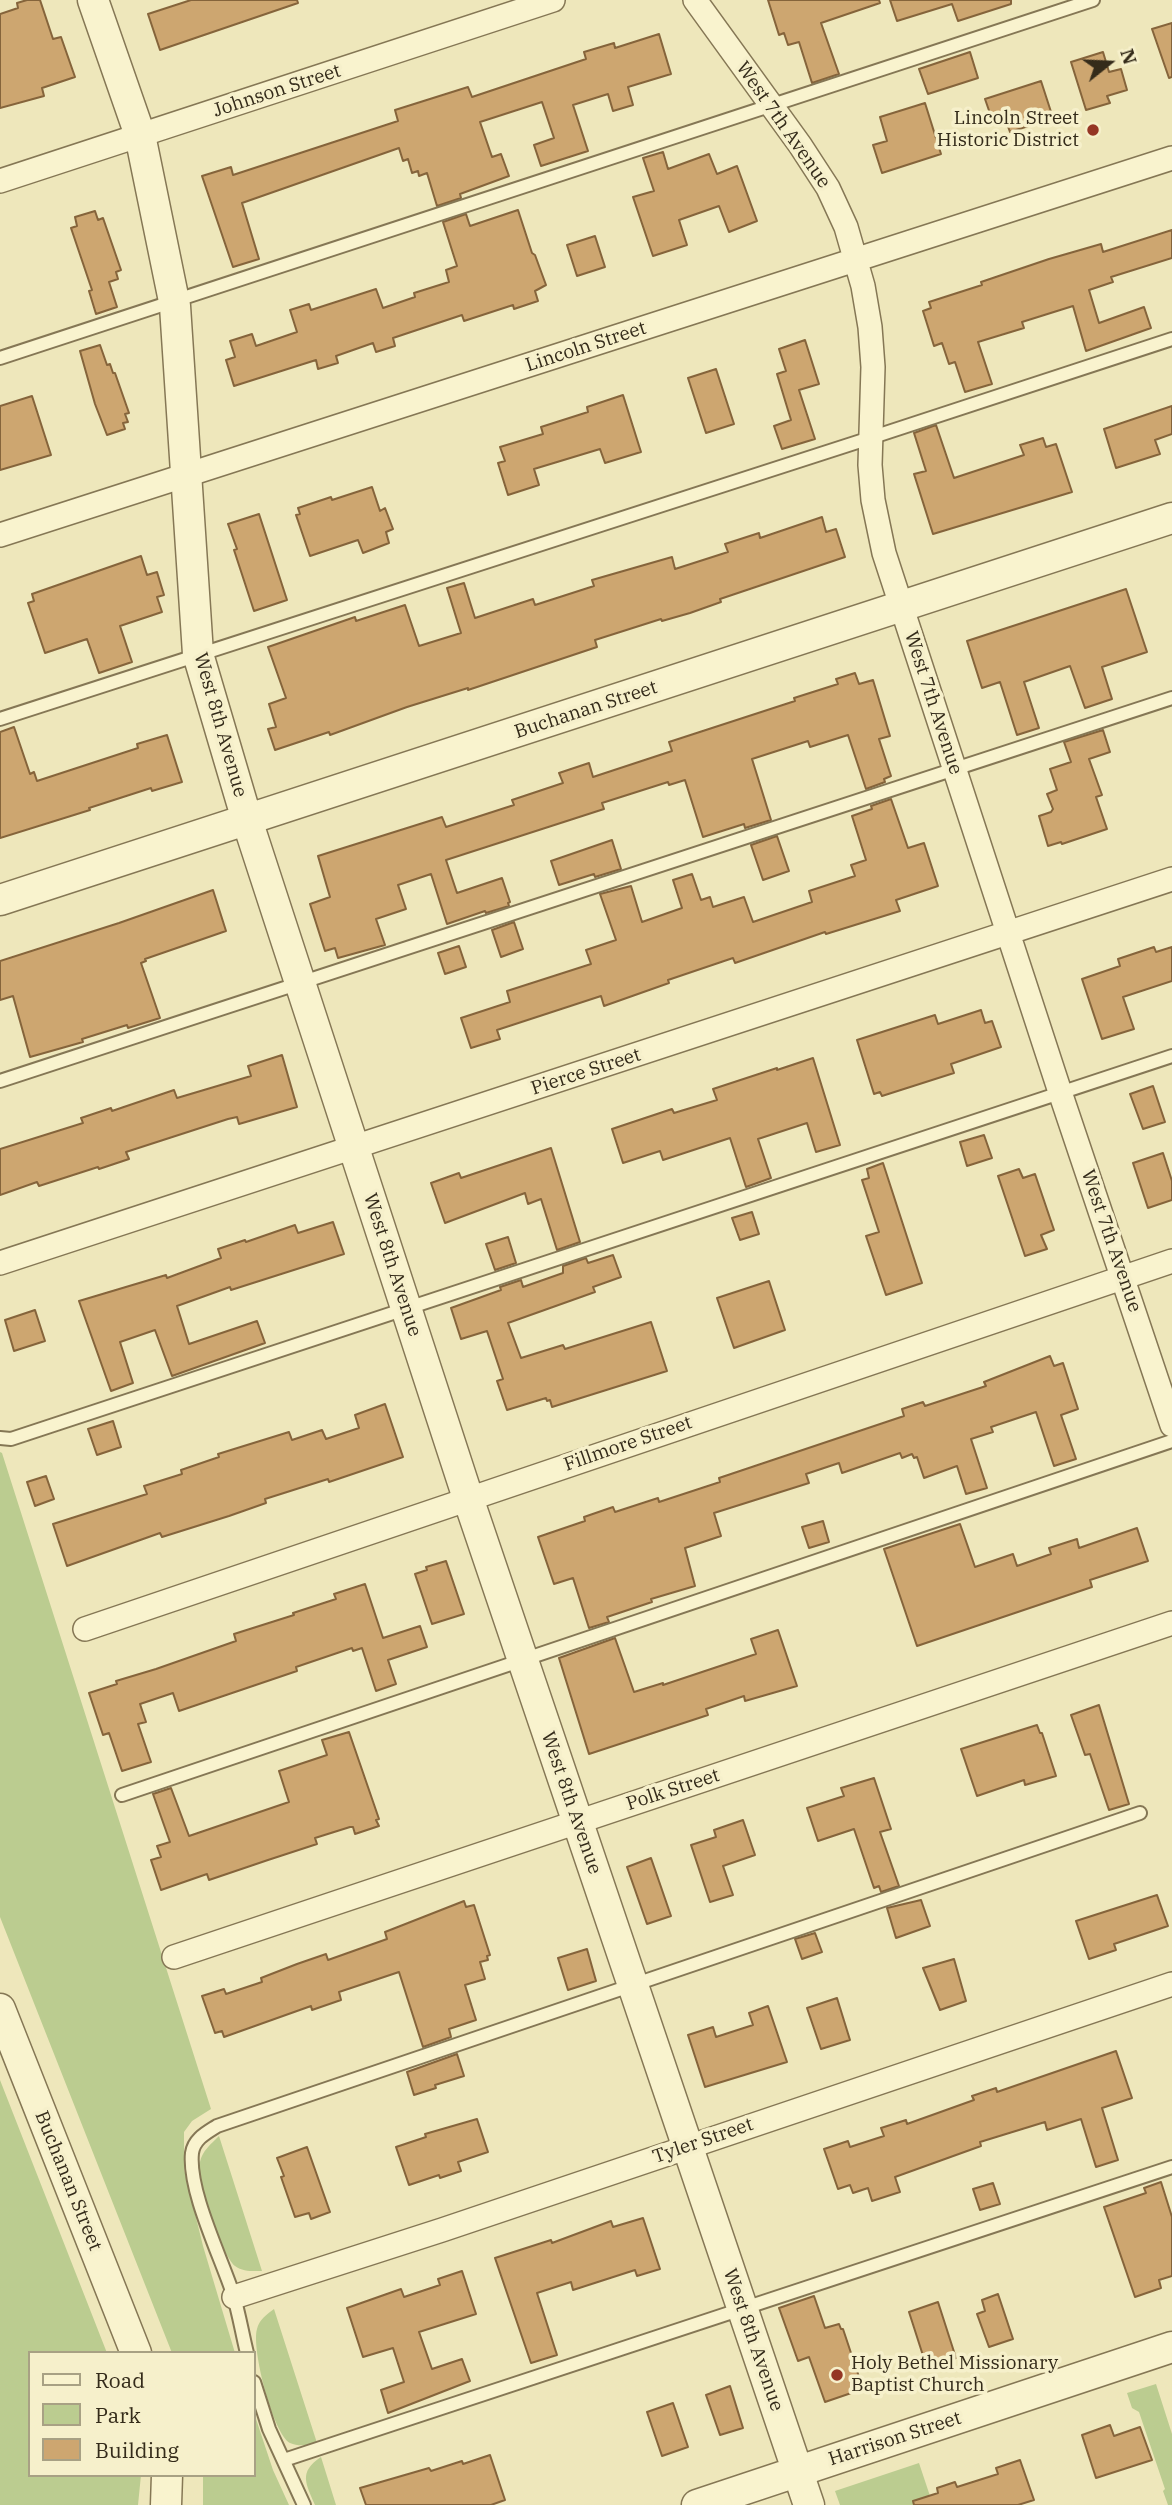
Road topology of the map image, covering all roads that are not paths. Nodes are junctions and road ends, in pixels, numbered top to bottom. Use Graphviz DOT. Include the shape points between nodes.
graph roads {
  1 [pos="93,0"];
  2 [pos="553,0"];
  3 [pos="695,0"];
  4 [pos="1093,0"];
  5 [pos="771,106"];
  6 [pos="140,135"];
  7 [pos="1172,158"];
  8 [pos="0,181"];
  9 [pos="856,260"];
  10 [pos="174,302"];
  11 [pos="1172,339"];
  12 [pos="0,358"];
  13 [pos="870,439"];
  14 [pos="186,475"];
  15 [pos="1172,518"];
  16 [pos="0,535"];
  17 [pos="901,607"];
  18 [pos="198,654"];
  19 [pos="1172,698"];
  20 [pos="0,719"];
  21 [pos="954,770"];
  22 [pos="247,820"];
  23 [pos="1172,878"];
  24 [pos="0,900"];
  25 [pos="1009,932"];
  26 [pos="300,983"];
  27 [pos="1172,1056"];
  28 [pos="0,1081"];
  29 [pos="1060,1092"];
  30 [pos="353,1149"];
  31 [pos="1172,1261"];
  32 [pos="0,1263"];
  33 [pos="1123,1278"];
  34 [pos="406,1308"];
  35 [pos="1172,1426"];
  36 [pos="0,1438"];
  37 [pos="1172,1441"];
  38 [pos="468,1498"];
  39 [pos="1171,1628"];
  40 [pos="85,1629"];
  41 [pos="523,1660"];
  42 [pos="122,1795"];
  43 [pos="1140,1813"];
  44 [pos="578,1822"];
  45 [pos="174,1957"];
  46 [pos="1172,1984"];
  47 [pos="633,1986"];
  48 [pos="0,2009"];
  49 [pos="687,2146"];
  50 [pos="1172,2166"];
  51 [pos="234,2297"];
  52 [pos="743,2310"];
  53 [pos="1172,2347"];
  54 [pos="134,2351"];
  55 [pos="247,2351"];
  56 [pos="256,2388"];
  57 [pos="284,2460"];
  58 [pos="798,2472"];
  59 [pos="167,2477"];
  60 [pos="166,2505"];
  61 [pos="304,2505"];
  62 [pos="697,2505"];
  63 [pos="809,2505"];
  1 -- 6 [label="street, West 8th Avenue"];
  2 -- 6 [label="street, Johnson Street"];
  3 -- 5 [label="street, West 7th Avenue"];
  4 -- 5 [label="lane"];
  5 -- 9 [label="street, West 7th Avenue" via="828,188"];
  5 -- 10 [label="lane"];
  6 -- 8 [label="street, Johnson Street"];
  6 -- 10 [label="street, West 8th Avenue"];
  7 -- 9 [label="street, Lincoln Street"];
  9 -- 13 [label="street, West 7th Avenue" via="870,327"];
  9 -- 14 [label="street, Lincoln Street"];
  10 -- 12 [label="lane"];
  10 -- 14 [label="street, West 8th Avenue"];
  11 -- 13 [label="lane"];
  13 -- 17 [label="street, West 7th Avenue" via="873,500"];
  13 -- 18 [label="lane"];
  14 -- 16 [label="street, Lincoln Street"];
  14 -- 18 [label="street, West 8th Avenue"];
  15 -- 17 [label="street, Buchanan Street"];
  17 -- 21 [label="street, West 7th Avenue"];
  17 -- 22 [label="street, Buchanan Street"];
  18 -- 20 [label="lane"];
  18 -- 22 [label="street, West 8th Avenue"];
  19 -- 21 [label="lane"];
  21 -- 25 [label="street, West 7th Avenue"];
  21 -- 26 [label="lane"];
  22 -- 24 [label="street, Buchanan Street"];
  22 -- 26 [label="street, West 8th Avenue"];
  23 -- 25 [label="street, Pierce Street"];
  25 -- 29 [label="street, West 7th Avenue"];
  25 -- 30 [label="street, Pierce Street"];
  26 -- 28 [label="lane"];
  26 -- 30 [label="street, West 8th Avenue"];
  27 -- 29 [label="lane"];
  29 -- 33 [label="street, West 7th Avenue"];
  29 -- 34 [label="lane"];
  30 -- 32 [label="street, Pierce Street"];
  30 -- 34 [label="street, West 8th Avenue"];
  31 -- 33 [label="street, Fillmore Street"];
  33 -- 35 [label="street, West 7th Avenue"];
  33 -- 38 [label="street, Fillmore Street"];
  34 -- 36 [label="lane" via="11,1439"];
  34 -- 38 [label="street, West 8th Avenue"];
  37 -- 41 [label="lane"];
  38 -- 40 [label="street, Fillmore Street"];
  38 -- 41 [label="street, West 8th Avenue"];
  39 -- 44 [label="street, Polk Street"];
  41 -- 42 [label="lane"];
  41 -- 44 [label="street, West 8th Avenue"];
  43 -- 47 [label="lane"];
  44 -- 45 [label="street, Polk Street"];
  44 -- 47 [label="street, West 8th Avenue"];
  46 -- 49 [label="street, Tyler Street"];
  47 -- 49 [label="street, West 8th Avenue"];
  47 -- 51 [label="lane" via="217,2126 203,2135 192,2151 192,2169"];
  48 -- 54 [label="street, Buchanan Street"];
  49 -- 51 [label="street, Tyler Street"];
  49 -- 52 [label="street, West 8th Avenue"];
  50 -- 52 [label="lane"];
  51 -- 55 [label="lane"];
  52 -- 57 [label="lane"];
  52 -- 58 [label="street, West 8th Avenue"];
  53 -- 58 [label="street, Harrison Street"];
  56 -- 57 [label="lane"];
  57 -- 61 [label="lane"];
  58 -- 62 [label="street, Harrison Street"];
  58 -- 63 [label="street, West 8th Avenue"];
  59 -- 60 [label="street"];
}
